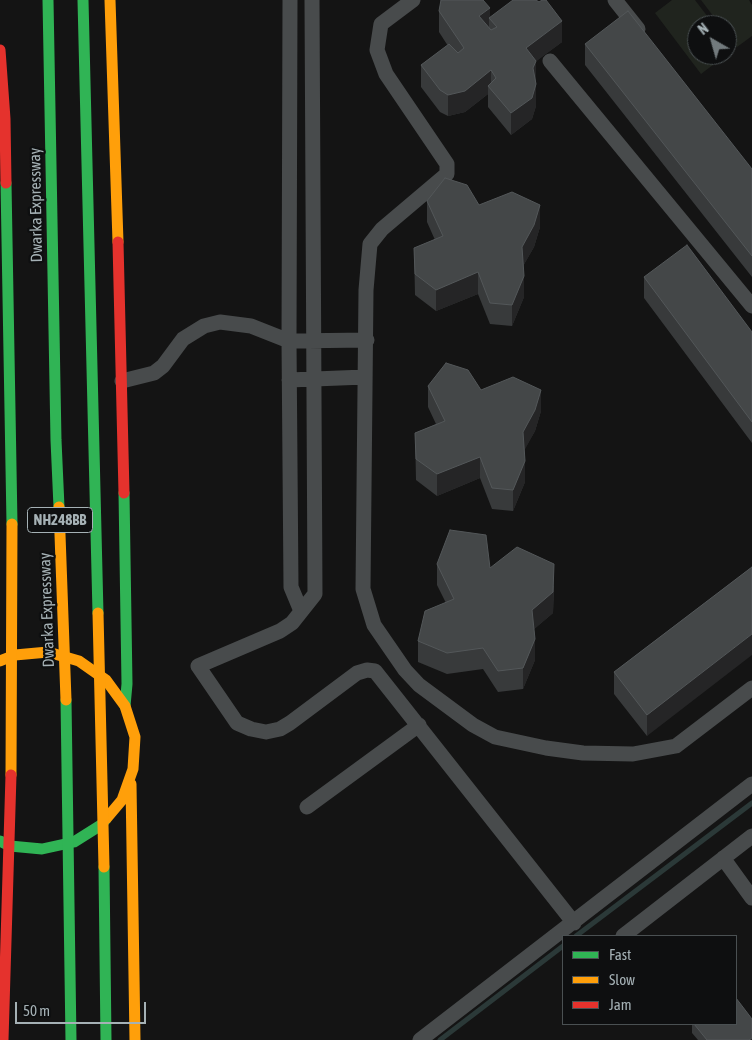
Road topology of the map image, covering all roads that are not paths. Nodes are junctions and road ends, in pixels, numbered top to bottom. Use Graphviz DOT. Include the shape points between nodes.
graph roads {
  1 [pos="48,0"];
  2 [pos="83,0"];
  3 [pos="110,0"];
  4 [pos="290,0"];
  5 [pos="312,0"];
  6 [pos="413,0"];
  7 [pos="615,0"];
  8 [pos="646,39"];
  9 [pos="0,50"];
  10 [pos="550,60"];
  11 [pos="752,306"];
  12 [pos="367,340"];
  13 [pos="289,341"];
  14 [pos="315,341"];
  15 [pos="365,377"];
  16 [pos="316,378"];
  17 [pos="289,380"];
  18 [pos="122,381"];
  19 [pos="301,611"];
  20 [pos="0,661"];
  21 [pos="752,688"];
  22 [pos="125,706"];
  23 [pos="419,725"];
  24 [pos="130,777"];
  25 [pos="752,784"];
  26 [pos="307,807"];
  27 [pos="752,836"];
  28 [pos="0,841"];
  29 [pos="723,858"];
  30 [pos="752,898"];
  31 [pos="574,923"];
  32 [pos="624,935"];
  33 [pos="3,1040"];
  34 [pos="71,1040"];
  35 [pos="106,1040"];
  36 [pos="135,1040"];
  37 [pos="420,1040"];
  1 -- 34 [label="main road, Dwarka Expressway / NH248BB, bridge" via="56,440 65,622"];
  2 -- 35 [label="main road, bridge"];
  3 -- 18 [label="main road"];
  4 -- 13 [label="street"];
  5 -- 14 [label="street"];
  6 -- 12 [label="street" via="382,24 377,50 386,74 447,164 447,174 382,229 370,244 366,290"];
  7 -- 8 [label="street"];
  9 -- 33 [label="main road, Dwarka Expressway / NH248BB, bridge" via="5,120 12,524 11,760"];
  10 -- 11 [label="street"];
  12 -- 14 [label="street"];
  12 -- 15 [label="street"];
  13 -- 14 [label="street"];
  13 -- 17 [label="street"];
  13 -- 18 [label="street" via="251,326 220,322 204,326 183,339 154,373"];
  14 -- 16 [label="street"];
  15 -- 16 [label="street"];
  15 -- 21 [label="street" via="363,589 374,625 419,685 473,725 495,736 555,749 618,754 651,752 676,746"];
  16 -- 17 [label="street"];
  16 -- 19 [label="street" via="316,594"];
  17 -- 19 [label="street" via="292,587"];
  18 -- 22 [label="main road"];
  19 -- 23 [label="street" via="280,632 198,666 237,723 266,732 280,729 348,678 367,670 382,676"];
  20 -- 22 [label="main road" via="15,654 48,652 79,661 106,680"];
  22 -- 24 [label="main road" via="135,737 134,769"];
  23 -- 26 [label="street"];
  23 -- 31 [label="street"];
  24 -- 28 [label="main road" via="122,800 102,825 74,842 42,849 10,846"];
  24 -- 36 [label="main road"];
  25 -- 31 [label="street"];
  27 -- 29 [label="street"];
  29 -- 30 [label="street"];
  29 -- 32 [label="street"];
  31 -- 37 [label="street"];
}
